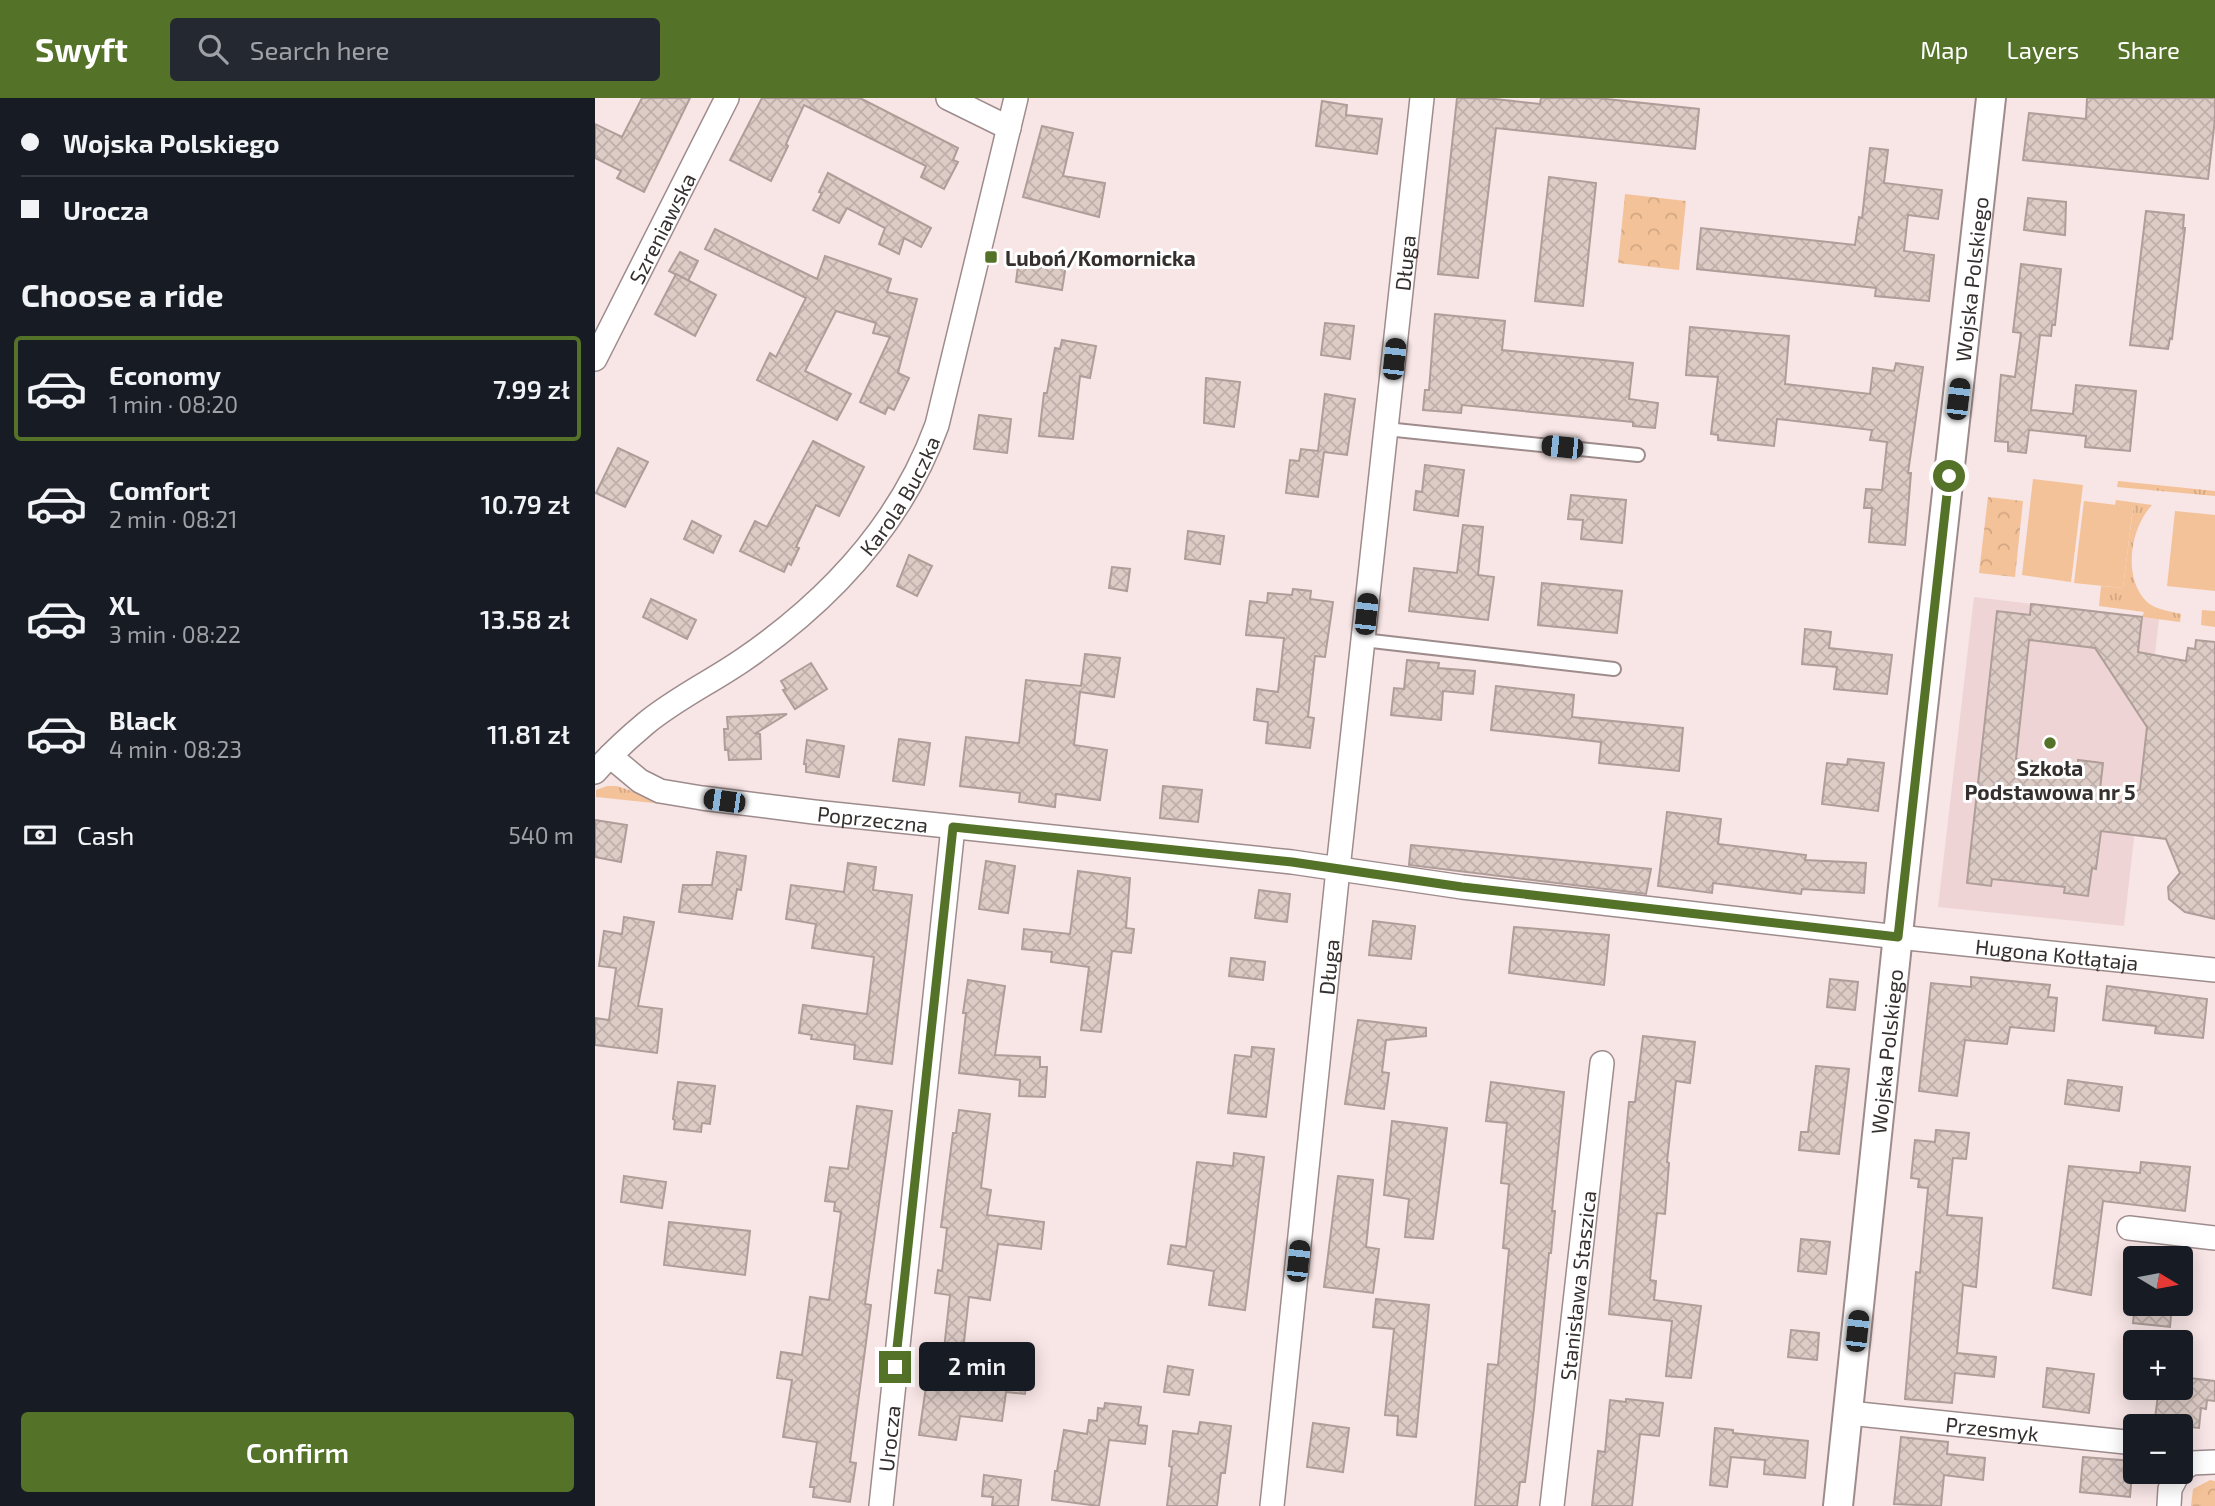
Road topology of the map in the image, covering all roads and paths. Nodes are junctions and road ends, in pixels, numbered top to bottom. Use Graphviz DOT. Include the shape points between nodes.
graph roads {
  1 [pos="727,98"];
  2 [pos="948,98"];
  3 [pos="1016,98"];
  4 [pos="1422,98"];
  5 [pos="1991,98"];
  6 [pos="1009,128"];
  7 [pos="595,359"];
  8 [pos="1386,429"];
  9 [pos="1638,455"];
  10 [pos="1363,640"];
  11 [pos="1614,669"];
  12 [pos="602,764"];
  13 [pos="953,827"];
  14 [pos="1338,869"];
  15 [pos="1898,937"];
  16 [pos="2215,970"];
  17 [pos="1602,1063"];
  18 [pos="2129,1228"];
  19 [pos="2215,1238"];
  20 [pos="1849,1413"];
  21 [pos="2123,1442"];
  22 [pos="2215,1462"];
  23 [pos="2193,1463"];
  24 [pos="2173,1484"];
  25 [pos="881,1506"];
  26 [pos="1272,1506"];
  27 [pos="1552,1506"];
  28 [pos="1838,1506"];
  29 [pos="2169,1506"];
  1 -- 7 [label="street, Szreniawska"];
  2 -- 6 [label="street"];
  3 -- 6 [label="street, Karola Buczka"];
  4 -- 8 [label="street, Długa"];
  5 -- 15 [label="street, Wojska Polskiego"];
  6 -- 12 [label="street, Karola Buczka" via="937,425 917,473 886,524 853,565 790,625 645,723"];
  8 -- 9 [label="lane"];
  8 -- 10 [label="street, Długa"];
  10 -- 11 [label="lane"];
  10 -- 14 [label="street, Długa"];
  12 -- 13 [label="street, Poprzeczna" via="660,791"];
  13 -- 14 [label="street, Poprzeczna"];
  13 -- 25 [label="street, Urocza"];
  14 -- 15 [label="street, Poprzeczna"];
  14 -- 26 [label="street, Długa"];
  15 -- 16 [label="street, Hugona Kołłątaja"];
  15 -- 20 [label="street, Wojska Polskiego"];
  17 -- 27 [label="street, Stanisława Staszica"];
  18 -- 19 [label="street"];
  20 -- 21 [label="street, Przesmyk"];
  20 -- 28 [label="street, Wojska Polskiego"];
  22 -- 23 [label="street"];
  24 -- 29 [label="street"];
}
